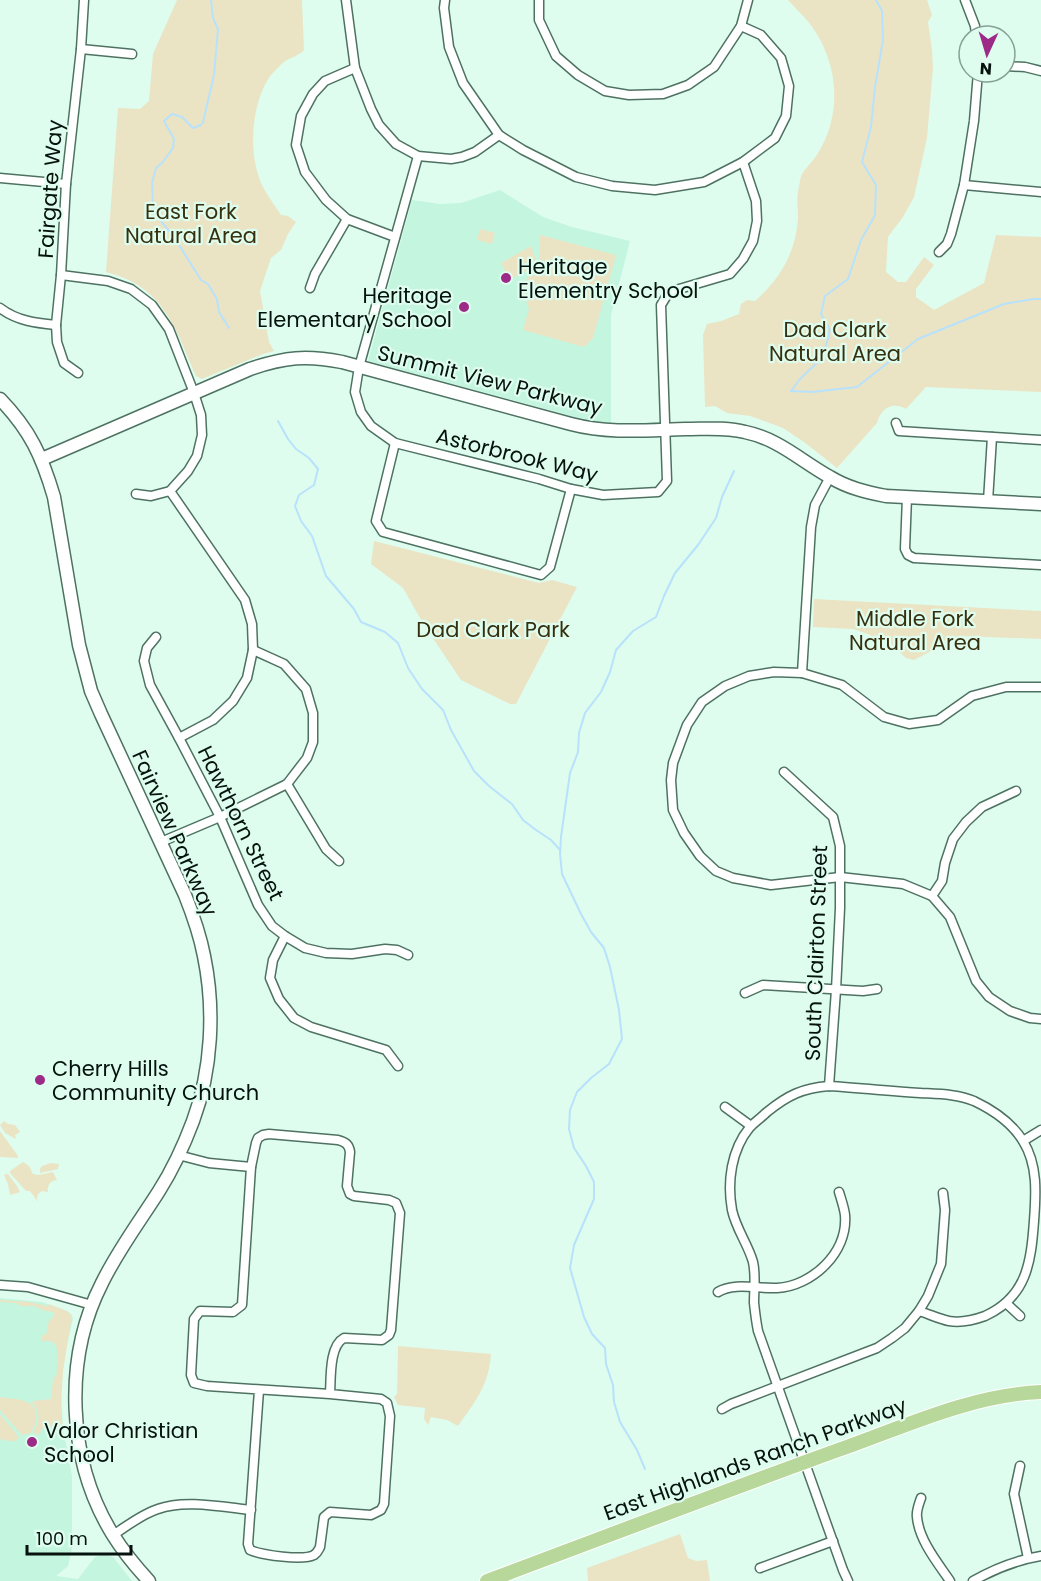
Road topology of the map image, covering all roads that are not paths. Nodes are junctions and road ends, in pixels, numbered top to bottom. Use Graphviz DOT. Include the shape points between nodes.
graph roads {
  1 [pos="84,0"];
  2 [pos="346,0"];
  3 [pos="445,0"];
  4 [pos="539,0"];
  5 [pos="748,0"];
  6 [pos="965,0"];
  7 [pos="974,24"];
  8 [pos="741,26"];
  9 [pos="81,49"];
  10 [pos="132,54"];
  11 [pos="1017,67"];
  12 [pos="355,68"];
  13 [pos="1041,71"];
  14 [pos="977,84"];
  15 [pos="499,135"];
  16 [pos="418,156"];
  17 [pos="743,162"];
  18 [pos="0,178"];
  19 [pos="66,183"];
  20 [pos="964,185"];
  21 [pos="1041,192"];
  22 [pos="347,219"];
  23 [pos="395,237"];
  24 [pos="939,252"];
  25 [pos="61,275"];
  26 [pos="310,288"];
  27 [pos="0,308"];
  28 [pos="56,325"];
  29 [pos="359,367"];
  30 [pos="78,373"];
  31 [pos="194,393"];
  32 [pos="0,399"];
  33 [pos="896,423"];
  34 [pos="666,430"];
  35 [pos="992,437"];
  36 [pos="1041,440"];
  37 [pos="395,443"];
  38 [pos="42,459"];
  39 [pos="830,477"];
  40 [pos="571,489"];
  41 [pos="170,491"];
  42 [pos="136,495"];
  43 [pos="907,497"];
  44 [pos="988,501"];
  45 [pos="1041,504"];
  46 [pos="1041,565"];
  47 [pos="156,637"];
  48 [pos="253,650"];
  49 [pos="802,673"];
  50 [pos="1041,687"];
  51 [pos="179,738"];
  52 [pos="784,772"];
  53 [pos="287,784"];
  54 [pos="1016,791"];
  55 [pos="220,817"];
  56 [pos="161,842"];
  57 [pos="339,861"];
  58 [pos="840,877"];
  59 [pos="932,896"];
  60 [pos="285,936"];
  61 [pos="408,955"];
  62 [pos="877,989"];
  63 [pos="836,990"];
  64 [pos="745,993"];
  65 [pos="1041,1018"];
  66 [pos="398,1066"];
  67 [pos="830,1086"];
  68 [pos="725,1107"];
  69 [pos="751,1126"];
  70 [pos="1041,1130"];
  71 [pos="1023,1141"];
  72 [pos="178,1155"];
  73 [pos="251,1167"];
  74 [pos="839,1192"];
  75 [pos="943,1193"];
  76 [pos="0,1285"];
  77 [pos="754,1288"];
  78 [pos="718,1292"];
  79 [pos="1006,1303"];
  80 [pos="92,1305"];
  81 [pos="919,1311"];
  82 [pos="1020,1316"];
  83 [pos="777,1386"];
  84 [pos="259,1390"];
  85 [pos="1041,1392"];
  86 [pos="330,1394"];
  87 [pos="722,1409"];
  88 [pos="805,1462"];
  89 [pos="1020,1466"];
  90 [pos="921,1498"];
  91 [pos="250,1510"];
  92 [pos="113,1535"];
  93 [pos="833,1540"];
  94 [pos="1041,1556"];
  95 [pos="1028,1558"];
  96 [pos="760,1568"];
  97 [pos="149,1581"];
  98 [pos="487,1581"];
  99 [pos="848,1581"];
  100 [pos="950,1581"];
  101 [pos="973,1581"];
  1 -- 9 [label="street, Fairgate Way"];
  2 -- 12 [label="street"];
  3 -- 15 [label="street" via="449,47 463,83"];
  4 -- 8 [label="street" via="539,20 556,56 605,91 630,96 663,94 688,85 714,67"];
  5 -- 8 [label="street"];
  6 -- 7 [label="street"];
  8 -- 17 [label="street" via="761,35 781,58 789,86 786,116 775,138"];
  9 -- 10 [label="street"];
  9 -- 19 [label="street, Fairgate Way"];
  11 -- 13 [label="street"];
  12 -- 16 [label="street" via="379,125 396,144"];
  12 -- 22 [label="street" via="325,81 314,94 301,116 296,144 305,172"];
  14 -- 20 [label="street"];
  15 -- 16 [label="street" via="462,157"];
  15 -- 17 [label="street" via="576,177 612,186 656,190 704,182"];
  16 -- 23 [label="street, Astorbrook Way"];
  17 -- 34 [label="street, Astorbrook Way" via="756,201 757,221 753,241 743,259 730,274 669,292 662,305"];
  18 -- 19 [label="street"];
  19 -- 25 [label="street, Fairgate Way"];
  20 -- 21 [label="street"];
  20 -- 24 [label="street" via="951,234"];
  22 -- 23 [label="street"];
  22 -- 26 [label="street"];
  23 -- 29 [label="street, Astorbrook Way"];
  25 -- 28 [label="street, Fairgate Way"];
  25 -- 31 [label="street" via="108,281 131,289 152,305 169,330"];
  27 -- 28 [label="street" via="31,322"];
  28 -- 30 [label="street, Fairgate Way" via="64,363"];
  29 -- 31 [label="main road, Summit View Parkway" via="312,357 283,359"];
  29 -- 34 [label="main road, Summit View Parkway" via="582,427"];
  29 -- 37 [label="street, Astorbrook Way" via="355,392 361,412 371,426"];
  31 -- 38 [label="main road, Summit View Parkway"];
  31 -- 41 [label="street" via="202,435 197,456"];
  32 -- 38 [label="main road, Fairview Parkway" via="34,442"];
  33 -- 35 [label="street" via="899,431"];
  34 -- 39 [label="main road, Summit View Parkway" via="718,428 758,435 782,445"];
  34 -- 40 [label="street, Astorbrook Way" via="667,481 658,492 603,495"];
  35 -- 36 [label="street"];
  35 -- 44 [label="street"];
  37 -- 40 [label="street, Astorbrook Way"];
  37 -- 40 [label="street" via="376,521 383,532 541,575 550,567"];
  38 -- 56 [label="main road, Fairview Parkway" via="54,497 79,645 92,691"];
  39 -- 43 [label="main road, Summit View Parkway" via="862,491"];
  39 -- 49 [label="street" via="815,505"];
  41 -- 42 [label="street"];
  41 -- 48 [label="street" via="245,600 252,624"];
  43 -- 44 [label="main road, Summit View Parkway"];
  43 -- 46 [label="street" via="908,555"];
  44 -- 45 [label="main road, Summit View Parkway"];
  47 -- 51 [label="street, Hawthorn Street" via="147,648 144,661 150,685"];
  48 -- 51 [label="street" via="247,678 234,701 213,720"];
  48 -- 53 [label="street" via="284,664 306,688 313,713 313,742 307,758"];
  49 -- 50 [label="street" via="842,685 884,717 909,724 938,720 972,696 1006,687"];
  49 -- 58 [label="street" via="749,676 702,702 687,725 673,763 673,810 700,856 716,871 771,885"];
  51 -- 55 [label="street, Hawthorn Street"];
  52 -- 58 [label="street, South Clairton Street" via="834,817 840,846"];
  53 -- 55 [label="street"];
  53 -- 57 [label="street" via="326,849"];
  54 -- 59 [label="street" via="982,807 966,822 953,839 942,881"];
  55 -- 56 [label="street"];
  55 -- 60 [label="street, Hawthorn Street" via="258,905 272,926"];
  56 -- 72 [label="main road, Fairview Parkway" via="196,924 209,1002 205,1074 194,1119"];
  58 -- 59 [label="street" via="903,884"];
  58 -- 63 [label="street, South Clairton Street"];
  59 -- 65 [label="street" via="950,917 976,981 989,997 1011,1011"];
  60 -- 61 [label="street, Hawthorn Street" via="304,948 326,953 352,954 385,948"];
  60 -- 66 [label="street" via="273,960 270,978 279,999 294,1018 386,1050"];
  62 -- 63 [label="street"];
  63 -- 64 [label="street" via="763,985"];
  63 -- 67 [label="street, South Clairton Street"];
  67 -- 69 [label="street" via="794,1094"];
  67 -- 71 [label="street" via="971,1100 1009,1124"];
  68 -- 69 [label="street"];
  69 -- 77 [label="street" via="735,1156 730,1188 734,1216 753,1261"];
  70 -- 71 [label="street"];
  71 -- 79 [label="street" via="1035,1174 1031,1254 1018,1290"];
  72 -- 73 [label="street"];
  72 -- 80 [label="main road, Fairview Parkway"];
  73 -- 84 [label="street" via="242,1305 233,1312 196,1314 190,1375 199,1385"];
  73 -- 86 [label="street" via="256,1143 262,1135 345,1142 350,1152 350,1194 390,1200 400,1213 391,1330 382,1340 339,1340 333,1351"];
  74 -- 77 [label="street" via="845,1215 843,1234 825,1266 796,1285"];
  75 -- 81 [label="street" via="941,1264"];
  76 -- 80 [label="street" via="28,1287"];
  77 -- 78 [label="street" via="732,1287"];
  77 -- 83 [label="street" via="758,1330"];
  79 -- 81 [label="street" via="994,1312 961,1322"];
  79 -- 82 [label="street"];
  80 -- 92 [label="main road, Fairview Parkway" via="78,1360 76,1421 87,1475"];
  81 -- 83 [label="street" via="905,1328 877,1348"];
  83 -- 87 [label="street"];
  83 -- 88 [label="street"];
  84 -- 86 [label="street"];
  84 -- 91 [label="street"];
  85 -- 88 [label="main road, East Highlands Ranch Parkway" via="970,1403"];
  86 -- 91 [label="street" via="381,1399 387,1403 390,1416 381,1510 371,1515 326,1514 318,1551 308,1557 250,1550"];
  88 -- 93 [label="street"];
  88 -- 98 [label="main road, East Highlands Ranch Parkway"];
  89 -- 95 [label="street" via="1014,1494"];
  90 -- 100 [label="street" via="916,1514 919,1530"];
  91 -- 92 [label="street" via="169,1505"];
  92 -- 97 [label="main road, Fairview Parkway"];
  93 -- 96 [label="street"];
  93 -- 99 [label="street"];
  94 -- 95 [label="street"];
  95 -- 101 [label="street"];
}
